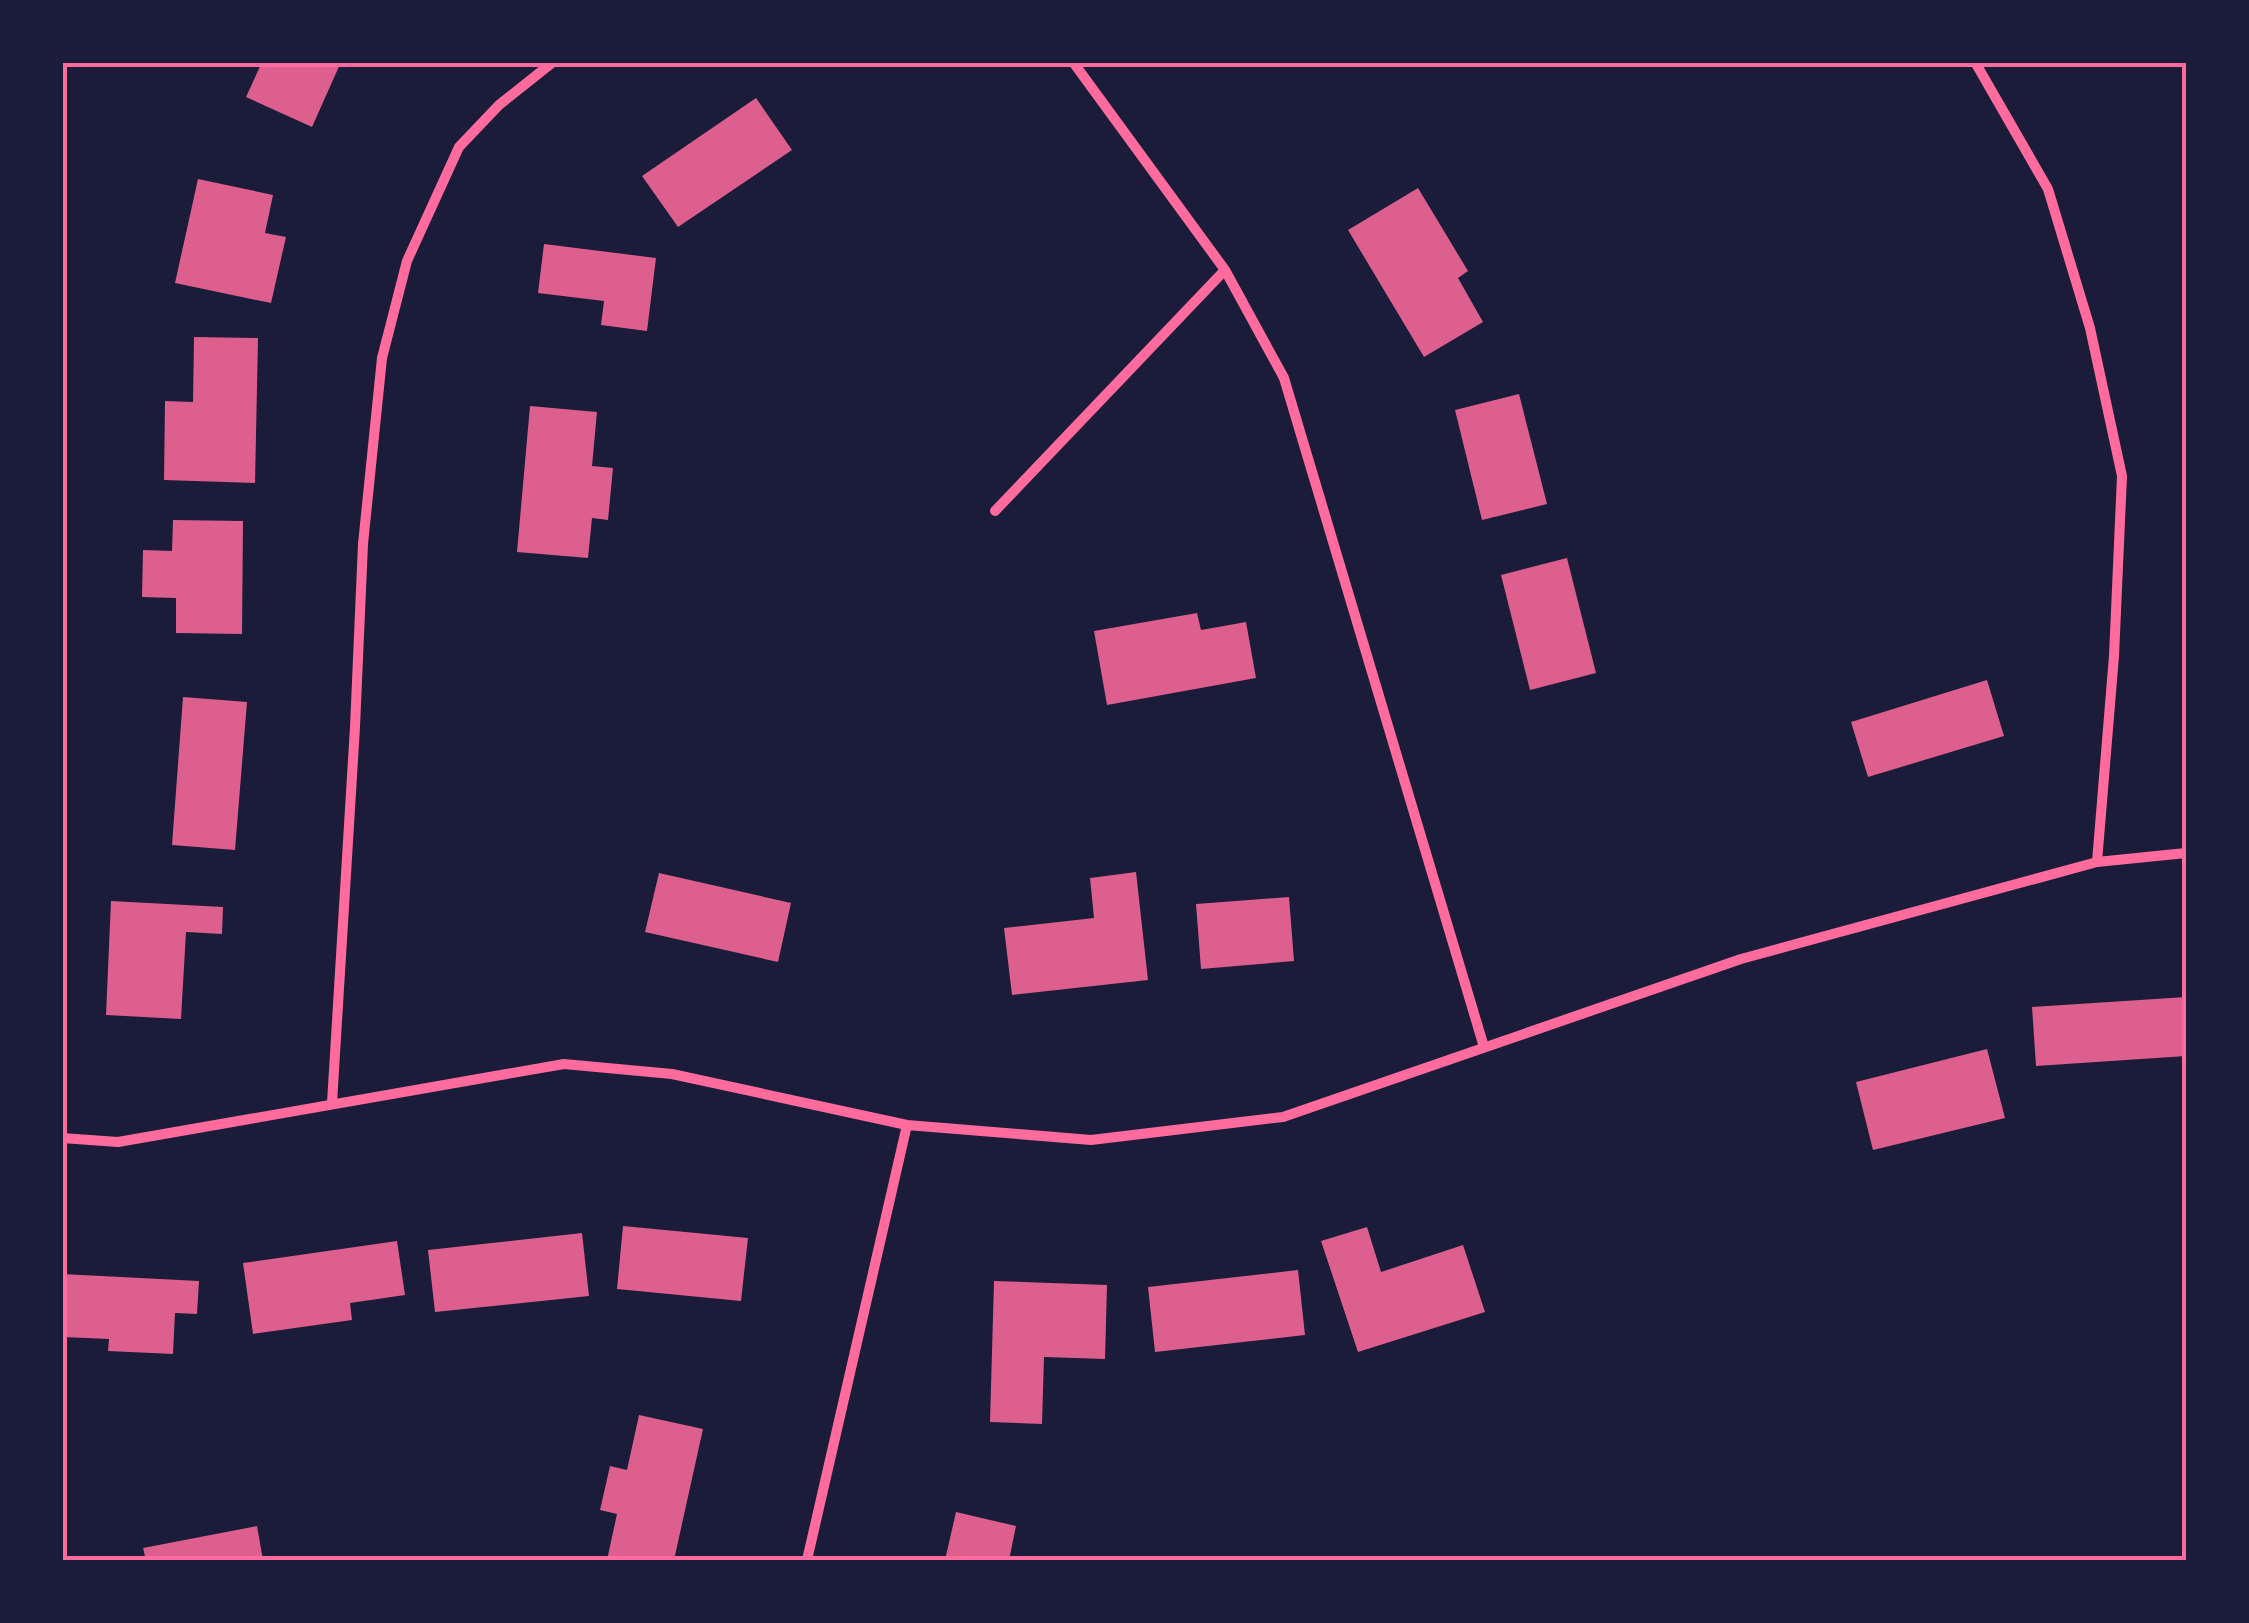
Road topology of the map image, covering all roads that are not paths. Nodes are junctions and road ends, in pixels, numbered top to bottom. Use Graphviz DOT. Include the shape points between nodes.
graph roads {
  1 [pos="553,62"];
  2 [pos="1073,62"];
  3 [pos="1975,62"];
  4 [pos="1226,270"];
  5 [pos="995,511"];
  6 [pos="2186,853"];
  7 [pos="2097,862"];
  8 [pos="1484,1047"];
  9 [pos="332,1102"];
  10 [pos="908,1124"];
  11 [pos="62,1138"];
  12 [pos="807,1560"];
  1 -- 9 [label="street" via="460,147 407,261 382,358 363,544"];
  2 -- 4 [label="street"];
  3 -- 7 [label="street" via="2048,190 2090,328 2122,476"];
  4 -- 5 [label="street"];
  4 -- 8 [label="street" via="1284,378"];
  6 -- 7 [label="street"];
  7 -- 8 [label="street" via="1741,959"];
  8 -- 10 [label="street" via="1283,1117 1091,1140"];
  9 -- 10 [label="street" via="564,1064 672,1074"];
  9 -- 11 [label="street" via="118,1142"];
  10 -- 12 [label="street"];
}
